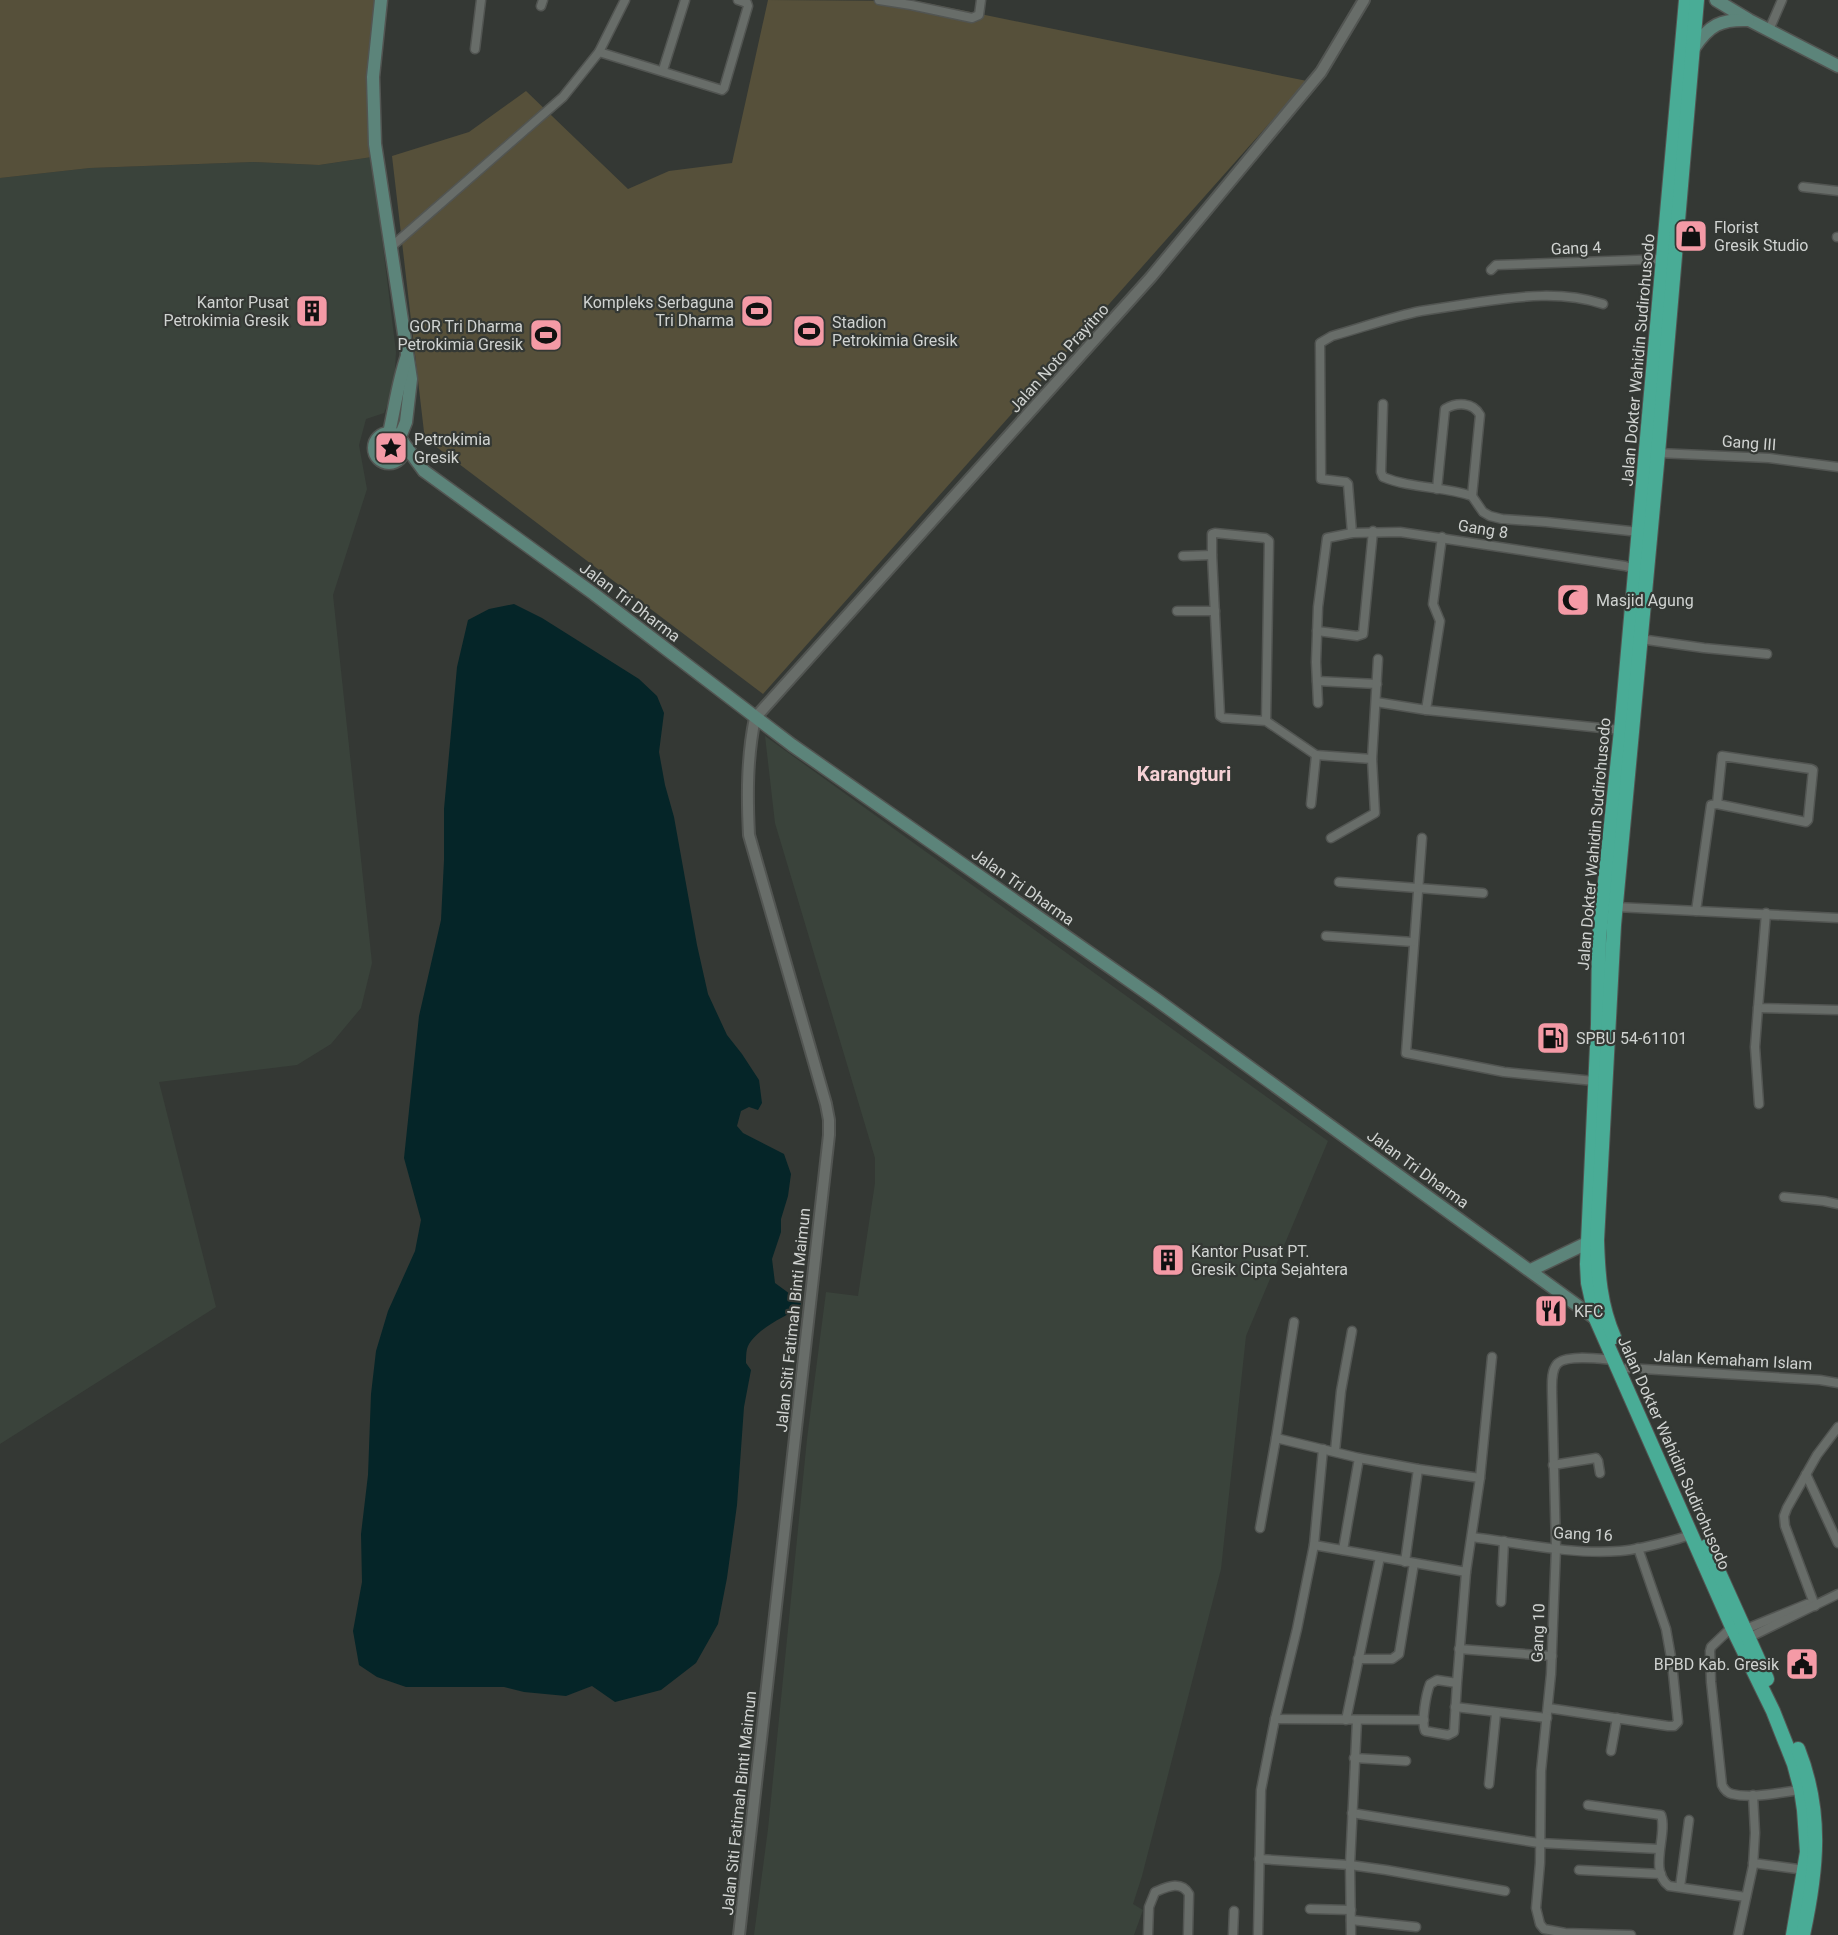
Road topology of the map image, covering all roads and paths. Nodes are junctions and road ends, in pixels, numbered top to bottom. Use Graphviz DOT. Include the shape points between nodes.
graph roads {
  1 [pos="381,0"];
  2 [pos="481,0"];
  3 [pos="625,0"];
  4 [pos="685,0"];
  5 [pos="738,0"];
  6 [pos="879,0"];
  7 [pos="981,0"];
  8 [pos="1364,0"];
  9 [pos="1686,0"];
  10 [pos="1697,0"];
  11 [pos="1716,0"];
  12 [pos="1782,0"];
  13 [pos="911,2"];
  14 [pos="1749,20"];
  15 [pos="1769,30"];
  16 [pos="1694,48"];
  17 [pos="475,49"];
  18 [pos="599,52"];
  19 [pos="1838,66"];
  20 [pos="663,70"];
  21 [pos="1803,187"];
  22 [pos="1838,191"];
  23 [pos="391,247"];
  24 [pos="1664,259"];
  25 [pos="1491,270"];
  26 [pos="1603,304"];
  27 [pos="1383,404"];
  28 [pos="397,437"];
  29 [pos="1658,453"];
  30 [pos="392,463"];
  31 [pos="1838,467"];
  32 [pos="424,471"];
  33 [pos="1437,489"];
  34 [pos="1472,495"];
  35 [pos="1373,531"];
  36 [pos="1644,532"];
  37 [pos="1352,533"];
  38 [pos="1442,537"];
  39 [pos="1212,555"];
  40 [pos="1183,556"];
  41 [pos="1635,569"];
  42 [pos="1177,611"];
  43 [pos="1215,611"];
  44 [pos="1317,630"];
  45 [pos="1640,639"];
  46 [pos="1767,654"];
  47 [pos="1378,659"];
  48 [pos="1317,681"];
  49 [pos="1377,684"];
  50 [pos="1376,702"];
  51 [pos="1318,703"];
  52 [pos="1426,710"];
  53 [pos="755,718"];
  54 [pos="1266,721"];
  55 [pos="1621,730"];
  56 [pos="1316,755"];
  57 [pos="1372,759"];
  58 [pos="1311,804"];
  59 [pos="1717,804"];
  60 [pos="1331,838"];
  61 [pos="1422,838"];
  62 [pos="1339,882"];
  63 [pos="1418,888"];
  64 [pos="1484,893"];
  65 [pos="1616,907"];
  66 [pos="1696,912"];
  67 [pos="1766,913"];
  68 [pos="1838,918"];
  69 [pos="1326,936"];
  70 [pos="1413,942"];
  71 [pos="1758,1008"];
  72 [pos="1838,1010"];
  73 [pos="1594,1081"];
  74 [pos="1759,1104"];
  75 [pos="1784,1197"];
  76 [pos="1838,1204"];
  77 [pos="1592,1242"];
  78 [pos="1531,1270"];
  79 [pos="1602,1320"];
  80 [pos="1293,1322"];
  81 [pos="1352,1331"];
  82 [pos="1492,1357"];
  83 [pos="1614,1360"];
  84 [pos="1627,1368"];
  85 [pos="1838,1383"];
  86 [pos="1838,1427"];
  87 [pos="1276,1438"];
  88 [pos="1323,1449"];
  89 [pos="1335,1451"];
  90 [pos="1359,1458"];
  91 [pos="1553,1465"];
  92 [pos="1418,1469"];
  93 [pos="1600,1473"];
  94 [pos="1806,1474"];
  95 [pos="1480,1478"];
  96 [pos="1260,1528"];
  97 [pos="1692,1534"];
  98 [pos="1472,1537"];
  99 [pos="1504,1541"];
  100 [pos="1838,1543"];
  101 [pos="1314,1545"];
  102 [pos="1556,1548"];
  103 [pos="1638,1548"];
  104 [pos="1343,1550"];
  105 [pos="1380,1557"];
  106 [pos="1410,1563"];
  107 [pos="1466,1572"];
  108 [pos="1838,1594"];
  109 [pos="1501,1602"];
  110 [pos="1817,1603"];
  111 [pos="1740,1634"];
  112 [pos="1459,1649"];
  113 [pos="1552,1656"];
  114 [pos="1358,1659"];
  115 [pos="1456,1683"];
  116 [pos="1455,1707"];
  117 [pos="1548,1708"];
  118 [pos="1496,1713"];
  119 [pos="1547,1718"];
  120 [pos="1617,1718"];
  121 [pos="1275,1719"];
  122 [pos="1346,1720"];
  123 [pos="1357,1720"];
  124 [pos="1424,1720"];
  125 [pos="1611,1752"];
  126 [pos="1354,1758"];
  127 [pos="1407,1761"];
  128 [pos="1489,1784"];
  129 [pos="1801,1790"];
  130 [pos="1753,1795"];
  131 [pos="1588,1805"];
  132 [pos="1352,1813"];
  133 [pos="1689,1820"];
  134 [pos="1539,1843"];
  135 [pos="1659,1849"];
  136 [pos="1258,1859"];
  137 [pos="1753,1863"];
  138 [pos="1350,1865"];
  139 [pos="1579,1870"];
  140 [pos="1805,1870"];
  141 [pos="1661,1874"];
  142 [pos="1680,1887"];
  143 [pos="1505,1891"];
  144 [pos="1746,1897"];
  145 [pos="1310,1909"];
  146 [pos="1234,1911"];
  147 [pos="1351,1915"];
  148 [pos="1416,1927"];
  149 [pos="1565,1934"];
  150 [pos="1611,1934"];
  151 [pos="739,1935"];
  152 [pos="1148,1935"];
  153 [pos="1188,1935"];
  154 [pos="1233,1935"];
  155 [pos="1258,1935"];
  156 [pos="1351,1935"];
  157 [pos="1631,1935"];
  158 [pos="1738,1935"];
  159 [pos="1793,1935"];
  160 [pos="1803,1935"];
  1 -- 23 [label="main road" via="373,77 375,144"];
  2 -- 17 [label="street"];
  3 -- 18 [label="street"];
  4 -- 20 [label="street"];
  5 -- 20 [label="street" via="748,6 723,90"];
  6 -- 13 [label="street"];
  7 -- 13 [label="street" via="979,15 972,18"];
  8 -- 53 [label="street, Jalan Noto Prayitno" via="1321,72 1151,277"];
  9 -- 24 [label="highway, Jalan Dokter Wahidin Sudirohusodo"];
  10 -- 16 [label="highway, Jalan Dokter Wahidin Sudirohusodo"];
  11 -- 14 [label="main road"];
  12 -- 15 [label="street"];
  14 -- 15 [label="main road"];
  14 -- 16 [label="main road" via="1724,21 1712,26"];
  15 -- 19 [label="main road"];
  16 -- 29 [label="highway, Jalan Dokter Wahidin Sudirohusodo"];
  18 -- 20 [label="street"];
  18 -- 23 [label="street" via="563,97"];
  21 -- 22 [label="street"];
  23 -- 28 [label="main road" via="408,355 400,374"];
  24 -- 25 [label="street, Gang 4" via="1496,265"];
  24 -- 36 [label="highway, Jalan Dokter Wahidin Sudirohusodo"];
  26 -- 37 [label="street" via="1573,296 1493,300 1418,312 1320,342 1321,479 1348,484"];
  27 -- 33 [label="street" via="1383,477 1400,484"];
  28 -- 30 [label="main road" via="404,450 400,459"];
  28 -- 30 [label="main road" via="379,437 374,449 380,460"];
  28 -- 32 [label="main road, Jalan Tri Dharma"];
  29 -- 31 [label="street, Gang III" via="1769,458"];
  29 -- 36 [label="highway, Jalan Dokter Wahidin Sudirohusodo"];
  30 -- 32 [label="main road, Jalan Tri Dharma"];
  32 -- 53 [label="main road, Jalan Tri Dharma"];
  33 -- 34 [label="street"];
  33 -- 34 [label="street" via="1445,410 1454,405 1469,405 1480,415"];
  34 -- 36 [label="street" via="1483,512 1502,519"];
  35 -- 37 [label="street, Gang 8"];
  35 -- 38 [label="street, Gang 8"];
  35 -- 44 [label="street" via="1363,634"];
  36 -- 41 [label="highway, Jalan Dokter Wahidin Sudirohusodo"];
  36 -- 45 [label="highway, Jalan Dokter Wahidin Sudirohusodo"];
  37 -- 44 [label="street, Gang 8" via="1326,539"];
  38 -- 41 [label="street, Gang 8"];
  38 -- 52 [label="street" via="1433,603 1440,621"];
  39 -- 40 [label="street"];
  39 -- 43 [label="street"];
  39 -- 54 [label="street" via="1215,533 1265,538 1269,542"];
  41 -- 55 [label="highway, Jalan Dokter Wahidin Sudirohusodo"];
  42 -- 43 [label="street"];
  43 -- 54 [label="street" via="1221,716"];
  44 -- 48 [label="street"];
  45 -- 46 [label="street"];
  45 -- 65 [label="highway, Jalan Dokter Wahidin Sudirohusodo"];
  47 -- 49 [label="street"];
  48 -- 49 [label="street"];
  48 -- 51 [label="street"];
  49 -- 50 [label="street"];
  50 -- 52 [label="street"];
  50 -- 57 [label="street"];
  52 -- 55 [label="street"];
  53 -- 78 [label="main road, Jalan Tri Dharma" via="1157,1000"];
  53 -- 151 [label="street, Jalan Siti Fatimah Binti Maimun" via="747,793 749,835 826,1104 829,1135"];
  54 -- 56 [label="street"];
  55 -- 73 [label="highway, Jalan Dokter Wahidin Sudirohusodo" via="1599,938"];
  56 -- 57 [label="street"];
  56 -- 58 [label="street"];
  57 -- 60 [label="street" via="1374,815"];
  59 -- 59 [label="street" via="1806,822 1813,771 1722,756"];
  59 -- 66 [label="street" via="1710,807"];
  61 -- 63 [label="street"];
  62 -- 63 [label="street"];
  63 -- 64 [label="street"];
  63 -- 70 [label="street"];
  65 -- 66 [label="street"];
  65 -- 77 [label="highway, Jalan Dokter Wahidin Sudirohusodo"];
  66 -- 67 [label="street"];
  67 -- 68 [label="street"];
  67 -- 71 [label="street"];
  69 -- 70 [label="street"];
  70 -- 73 [label="street" via="1406,1053 1504,1072"];
  71 -- 72 [label="street"];
  71 -- 74 [label="street" via="1755,1047"];
  73 -- 77 [label="highway, Jalan Dokter Wahidin Sudirohusodo"];
  75 -- 76 [label="street"];
  77 -- 78 [label="main road"];
  77 -- 79 [label="highway, Jalan Dokter Wahidin Sudirohusodo"];
  78 -- 79 [label="main road, Jalan Tri Dharma"];
  79 -- 83 [label="highway, Jalan Dokter Wahidin Sudirohusodo"];
  79 -- 84 [label="highway, Jalan Dokter Wahidin Sudirohusodo"];
  80 -- 87 [label="street"];
  81 -- 89 [label="street"];
  82 -- 95 [label="street"];
  83 -- 91 [label="street, Gang 10" via="1566,1358 1556,1364 1552,1392"];
  83 -- 97 [label="highway, Jalan Dokter Wahidin Sudirohusodo"];
  84 -- 85 [label="street, Jalan Kemaham Islam"];
  84 -- 111 [label="highway, Jalan Dokter Wahidin Sudirohusodo"];
  86 -- 94 [label="street"];
  87 -- 88 [label="street"];
  87 -- 96 [label="street"];
  88 -- 89 [label="street"];
  88 -- 101 [label="street"];
  89 -- 90 [label="street"];
  90 -- 92 [label="street"];
  90 -- 104 [label="street"];
  91 -- 93 [label="street" via="1596,1458"];
  91 -- 102 [label="street, Gang 10"];
  92 -- 95 [label="street"];
  92 -- 106 [label="street"];
  94 -- 100 [label="street"];
  94 -- 110 [label="street" via="1784,1516"];
  95 -- 98 [label="street"];
  97 -- 103 [label="street, Gang 16"];
  97 -- 111 [label="highway, Jalan Dokter Wahidin Sudirohusodo"];
  98 -- 99 [label="street, Gang 16"];
  98 -- 107 [label="street"];
  99 -- 102 [label="street, Gang 16"];
  99 -- 109 [label="street"];
  101 -- 104 [label="street"];
  101 -- 121 [label="street"];
  102 -- 103 [label="street, Gang 16"];
  102 -- 113 [label="street, Gang 10"];
  103 -- 120 [label="street" via="1666,1629 1679,1718 1674,1726"];
  104 -- 105 [label="street"];
  105 -- 106 [label="street"];
  105 -- 114 [label="street"];
  106 -- 107 [label="street"];
  106 -- 114 [label="street" via="1399,1654 1392,1659"];
  107 -- 112 [label="street"];
  108 -- 110 [label="street"];
  110 -- 111 [label="street"];
  111 -- 129 [label="highway, Jalan Dokter Wahidin Sudirohusodo" via="1782,1733"];
  111 -- 130 [label="street" via="1711,1647 1711,1682 1722,1785 1732,1794"];
  111 -- 160 [label="highway, Jalan Dokter Wahidin Sudirohusodo" via="1801,1756 1813,1799 1815,1864"];
  112 -- 113 [label="street"];
  112 -- 115 [label="street"];
  113 -- 117 [label="street, Gang 10"];
  114 -- 122 [label="street"];
  115 -- 116 [label="street"];
  115 -- 124 [label="street" via="1437,1680 1430,1684"];
  116 -- 118 [label="street"];
  116 -- 124 [label="street" via="1454,1730 1450,1734 1425,1731"];
  117 -- 119 [label="street, Gang 10"];
  117 -- 120 [label="street"];
  118 -- 119 [label="street"];
  118 -- 128 [label="street"];
  119 -- 134 [label="street, Gang 10"];
  120 -- 125 [label="street"];
  121 -- 122 [label="street"];
  121 -- 136 [label="street" via="1262,1790"];
  122 -- 123 [label="street"];
  123 -- 124 [label="street"];
  123 -- 126 [label="street"];
  126 -- 127 [label="street"];
  126 -- 132 [label="street"];
  129 -- 130 [label="street"];
  129 -- 140 [label="highway, Jalan Dokter Wahidin Sudirohusodo" via="1806,1829"];
  130 -- 137 [label="street"];
  131 -- 135 [label="street" via="1660,1815"];
  132 -- 134 [label="street"];
  132 -- 138 [label="street"];
  133 -- 142 [label="street"];
  134 -- 135 [label="street"];
  134 -- 149 [label="street, Gang 10" via="1536,1908 1540,1924 1544,1929"];
  135 -- 141 [label="street"];
  136 -- 138 [label="street"];
  136 -- 155 [label="street"];
  137 -- 140 [label="street"];
  137 -- 144 [label="street"];
  138 -- 143 [label="street"];
  138 -- 147 [label="street"];
  139 -- 141 [label="street"];
  140 -- 159 [label="highway, Jalan Dokter Wahidin Sudirohusodo"];
  141 -- 142 [label="street" via="1666,1884"];
  142 -- 144 [label="street"];
  144 -- 158 [label="street"];
  145 -- 147 [label="street"];
  146 -- 154 [label="street"];
  147 -- 148 [label="street"];
  147 -- 156 [label="street"];
  149 -- 150 [label="street"];
  150 -- 157 [label="street"];
  152 -- 153 [label="street" via="1149,1907 1155,1892 1181,1885 1189,1894"];
}
